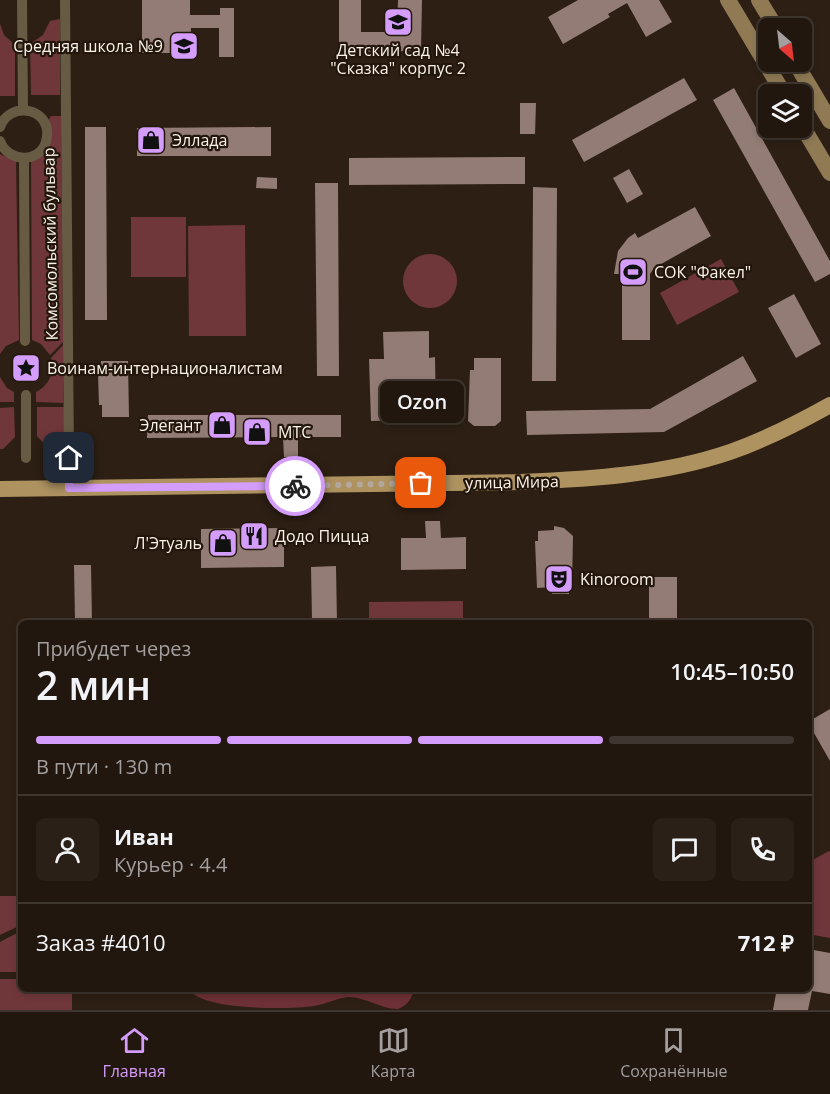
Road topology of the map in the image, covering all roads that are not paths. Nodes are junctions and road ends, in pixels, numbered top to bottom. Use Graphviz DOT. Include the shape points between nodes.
graph roads {
  1 [pos="22,0"];
  2 [pos="65,0"];
  3 [pos="728,0"];
  4 [pos="759,0"];
  5 [pos="770,18"];
  6 [pos="758,48"];
  7 [pos="801,72"];
  8 [pos="23,109"];
  9 [pos="830,121"];
  10 [pos="0,127"];
  11 [pos="809,138"];
  12 [pos="0,141"];
  13 [pos="24,158"];
  14 [pos="830,173"];
  15 [pos="26,341"];
  16 [pos="26,395"];
  17 [pos="830,405"];
  18 [pos="26,458"];
  19 [pos="69,458"];
  20 [pos="69,488"];
  21 [pos="0,489"];
  1 -- 8 [label="street"];
  2 -- 19 [label="street, Комсомольский бульвар"];
  3 -- 6 [label="main road"];
  4 -- 5 [label="main road"];
  7 -- 9 [label="main road"];
  8 -- 10 [label="street" via="7,115"];
  8 -- 13 [label="street" via="38,114 48,134 43,149"];
  11 -- 14 [label="main road"];
  12 -- 13 [label="street" via="7,153"];
  13 -- 15 [label="street, Комсомольский бульвар"];
  16 -- 18 [label="street"];
  17 -- 20 [label="main road, улица Мира" via="729,452 653,471 598,478"];
  19 -- 20 [label="street, Комсомольский бульвар"];
  20 -- 21 [label="main road, улица Мира"];
}
